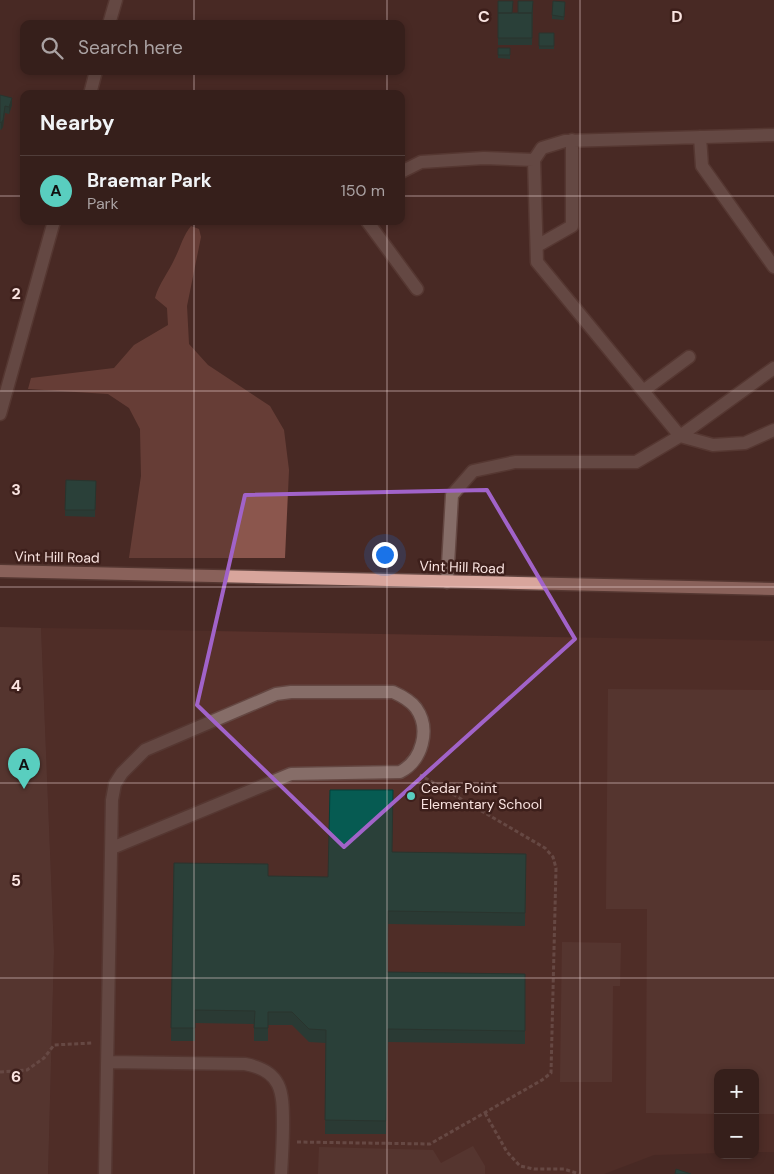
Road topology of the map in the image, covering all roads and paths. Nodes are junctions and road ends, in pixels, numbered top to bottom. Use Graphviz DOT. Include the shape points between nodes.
graph roads {
  1 [pos="116,0"];
  2 [pos="110,20"];
  3 [pos="95,75"];
  4 [pos="91,90"];
  5 [pos="774,135"];
  6 [pos="700,137"];
  7 [pos="572,140"];
  8 [pos="534,160"];
  9 [pos="405,170"];
  10 [pos="53,225"];
  11 [pos="370,225"];
  12 [pos="537,246"];
  13 [pos="774,267"];
  14 [pos="417,289"];
  15 [pos="690,357"];
  16 [pos="774,368"];
  17 [pos="643,391"];
  18 [pos="0,414"];
  19 [pos="774,430"];
  20 [pos="680,436"];
  21 [pos="0,571"];
  22 [pos="447,582"];
  23 [pos="774,589"];
  24 [pos="409,768"];
  25 [pos="112,848"];
  26 [pos="109,1031"];
  27 [pos="108,1062"];
  28 [pos="0,1072"];
  29 [pos="485,1113"];
  30 [pos="282,1142"];
  31 [pos="105,1174"];
  32 [pos="281,1174"];
  33 [pos="579,1174"];
  1 -- 2 [label="street"];
  3 -- 4 [label="street"];
  5 -- 6 [label="street"];
  6 -- 7 [label="street"];
  6 -- 13 [label="street" via="702,166"];
  7 -- 8 [label="street" via="542,148"];
  7 -- 12 [label="street" via="572,226"];
  8 -- 9 [label="street" via="484,158 421,162"];
  8 -- 12 [label="street"];
  10 -- 18 [label="street"];
  11 -- 14 [label="street"];
  12 -- 17 [label="street" via="537,262"];
  15 -- 17 [label="street"];
  16 -- 20 [label="street"];
  17 -- 20 [label="street"];
  19 -- 20 [label="street" via="745,444 712,446"];
  20 -- 22 [label="street" via="636,462 515,462 472,471 452,495"];
  21 -- 22 [label="main road, Vint Hill Road"];
  22 -- 23 [label="main road, Vint Hill Road"];
  24 -- 25 [label="street" via="387,774 291,774"];
  24 -- 25 [label="street" via="419,755 423,731 416,708 406,698 381,691 276,694 145,750 115,784"];
  24 -- 29 [label="path" via="545,848 553,857 556,868 550,1073"];
  25 -- 26 [label="street"];
  26 -- 27 [label="street"];
  26 -- 28 [label="path" via="93,1043 54,1045 44,1058 27,1070"];
  27 -- 30 [label="street" via="245,1064 263,1069 274,1078 281,1091"];
  27 -- 31 [label="street"];
  29 -- 30 [label="path" via="430,1144"];
  29 -- 33 [label="path" via="507,1152 520,1166 564,1169"];
  30 -- 32 [label="street"];
}
